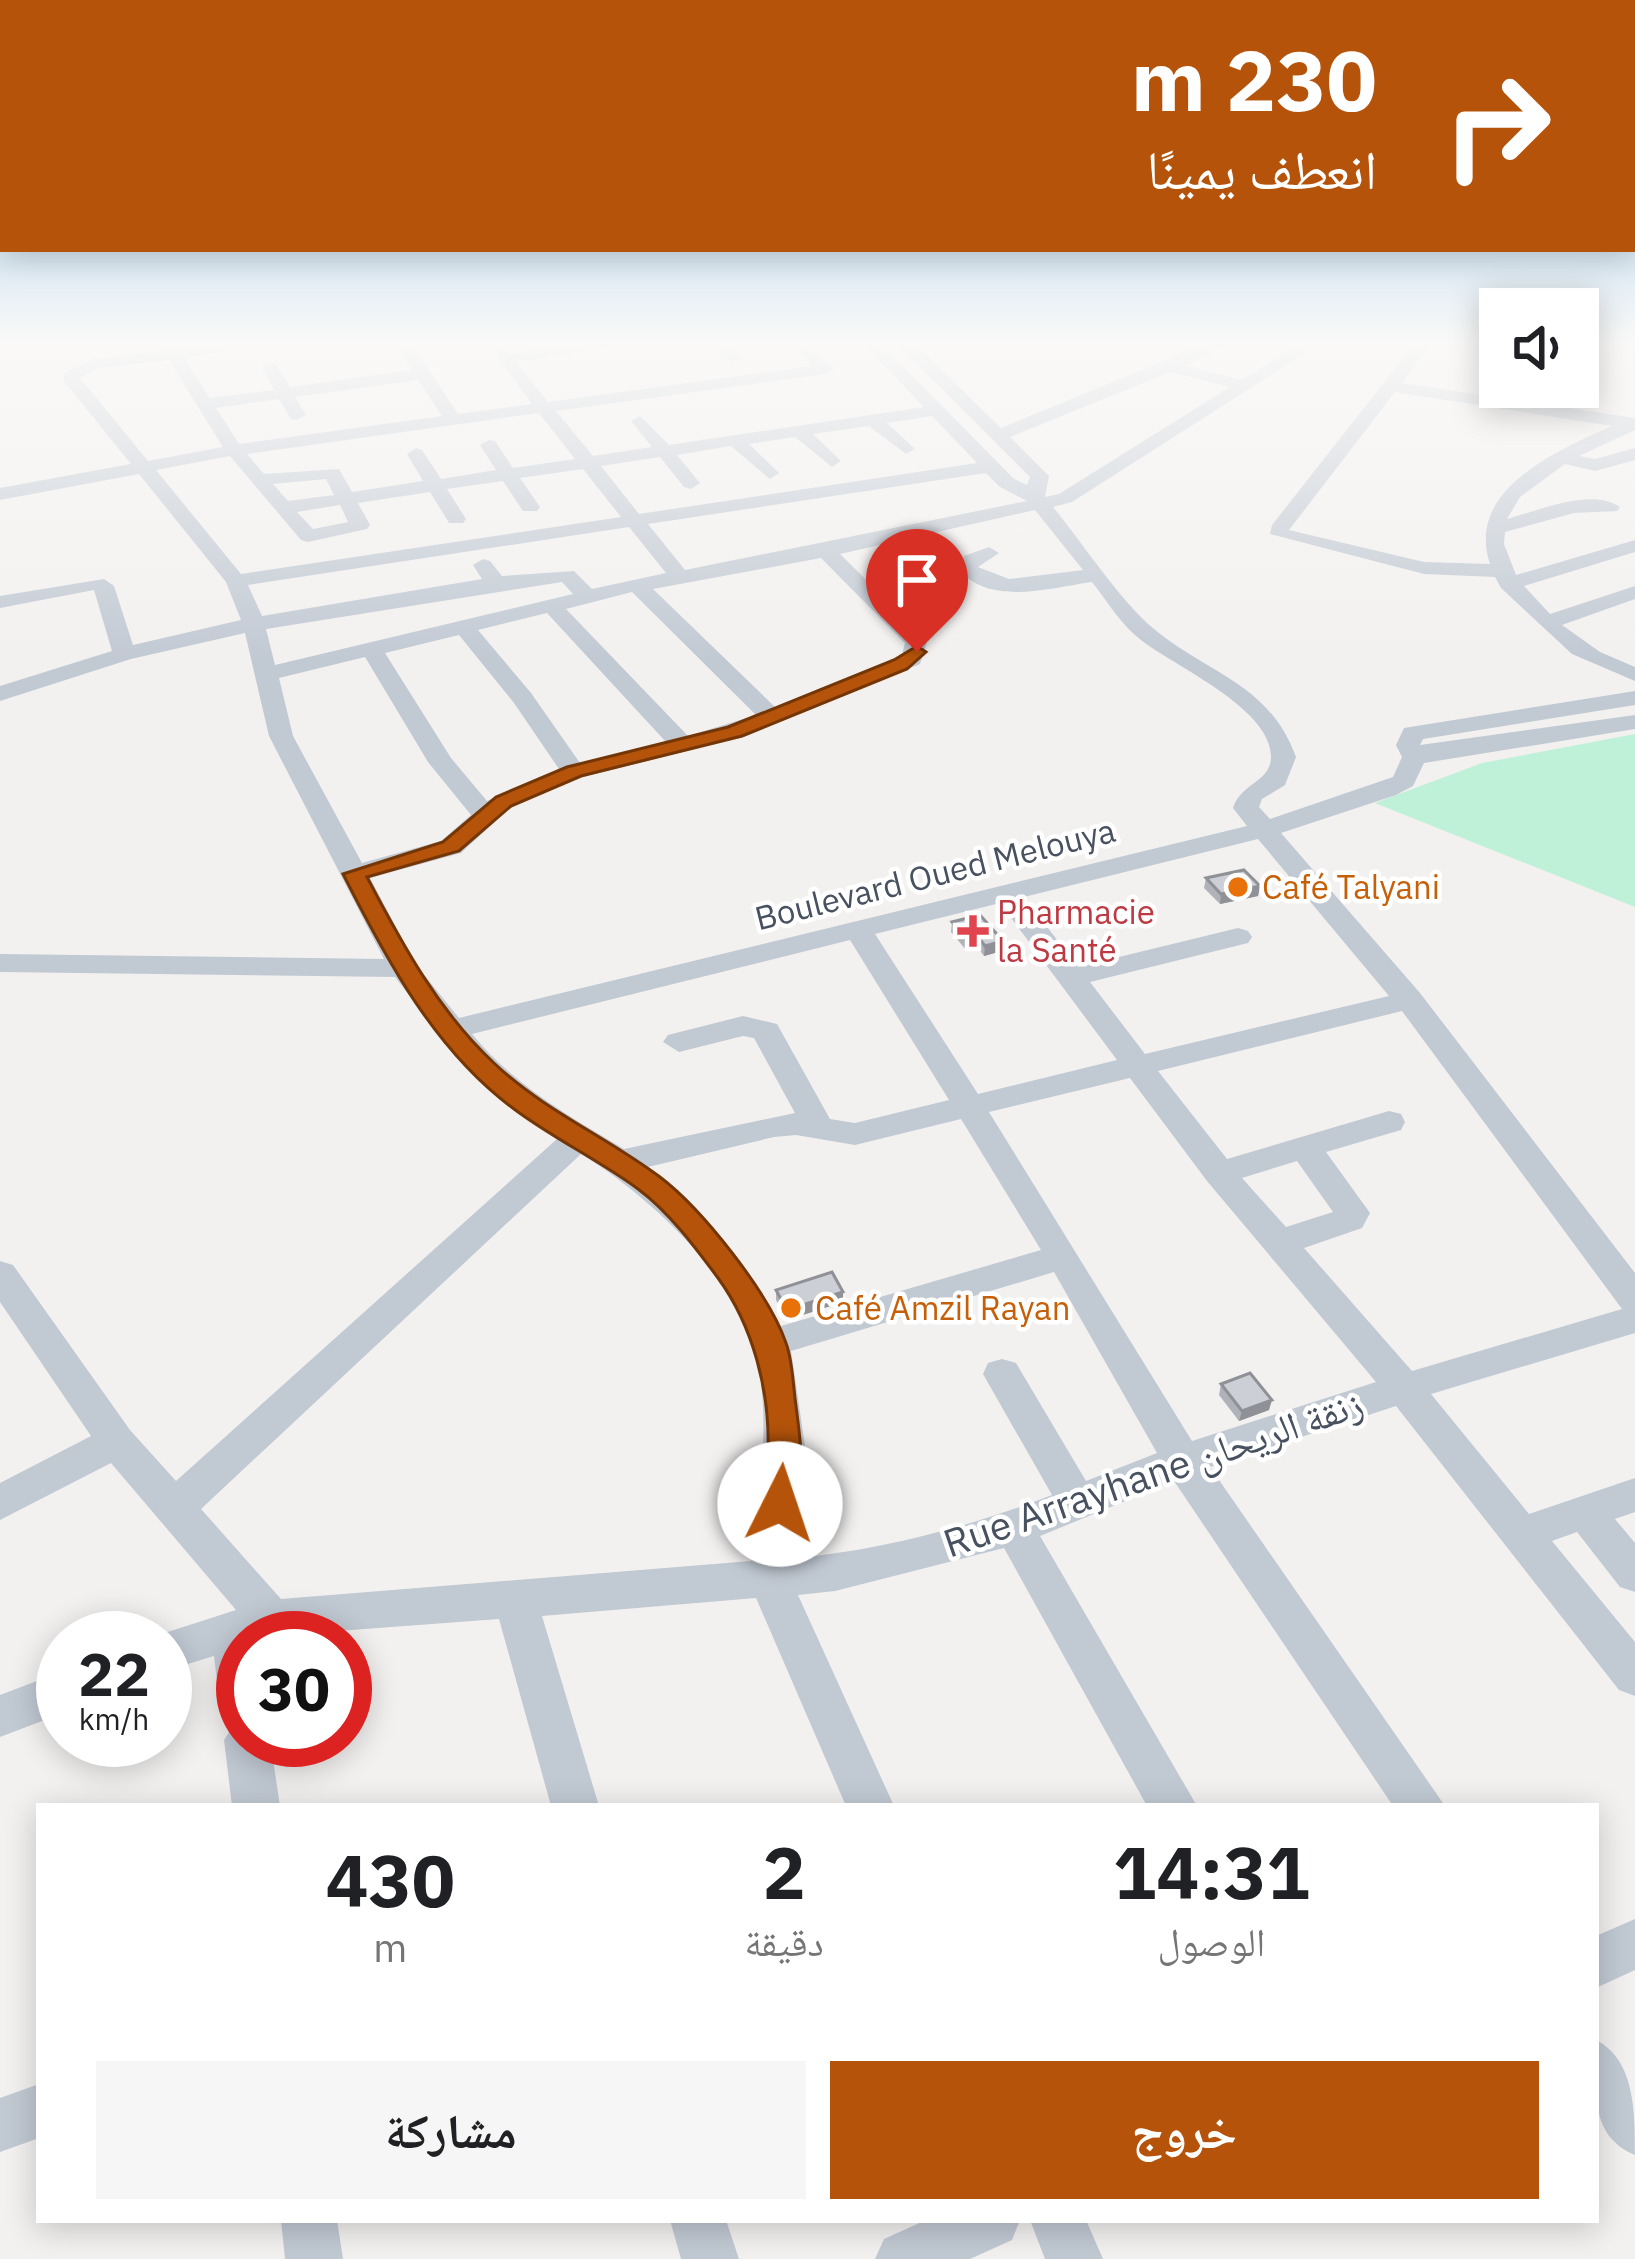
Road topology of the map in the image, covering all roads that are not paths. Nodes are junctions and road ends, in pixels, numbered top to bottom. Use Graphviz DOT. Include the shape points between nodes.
graph roads {
  1 [pos="130,448"];
  2 [pos="246,448"];
  3 [pos="491,448"];
  4 [pos="576,448"];
  5 [pos="671,448"];
  6 [pos="754,448"];
  7 [pos="824,448"];
  8 [pos="976,448"];
  9 [pos="1014,448"];
  10 [pos="1142,448"];
  11 [pos="1344,448"];
  12 [pos="1580,448"];
  13 [pos="234,450"];
  14 [pos="664,450"];
  15 [pos="416,454"];
  16 [pos="1635,454"];
  17 [pos="1561,457"];
  18 [pos="586,461"];
  19 [pos="832,461"];
  20 [pos="145,466"];
  21 [pos="993,466"];
  22 [pos="507,473"];
  23 [pos="770,473"];
  24 [pos="259,480"];
  25 [pos="692,483"];
  26 [pos="435,484"];
  27 [pos="0,494"];
  28 [pos="346,496"];
  29 [pos="1038,500"];
  30 [pos="530,506"];
  31 [pos="1610,507"];
  32 [pos="283,508"];
  33 [pos="632,518"];
  34 [pos="456,519"];
  35 [pos="1494,529"];
  36 [pos="468,544"];
  37 [pos="1635,546"];
  38 [pos="826,551"];
  39 [pos="989,553"];
  40 [pos="679,575"];
  41 [pos="1097,575"];
  42 [pos="1504,578"];
  43 [pos="236,581"];
  44 [pos="496,583"];
  45 [pos="637,585"];
  46 [pos="103,586"];
  47 [pos="1635,592"];
  48 [pos="587,597"];
  49 [pos="0,602"];
  50 [pos="551,605"];
  51 [pos="0,615"];
  52 [pos="1547,623"];
  53 [pos="466,629"];
  54 [pos="254,631"];
  55 [pos="373,652"];
  56 [pos="124,654"];
  57 [pos="264,675"];
  58 [pos="1621,683"];
  59 [pos="0,694"];
  60 [pos="1567,708"];
  61 [pos="0,711"];
  62 [pos="773,718"];
  63 [pos="682,745"];
  64 [pos="1414,758"];
  65 [pos="574,772"];
  66 [pos="485,815"];
  67 [pos="1267,829"];
  68 [pos="354,874"];
  69 [pos="1008,896"];
  70 [pos="859,931"];
  71 [pos="1238,937"];
  72 [pos="0,963"];
  73 [pos="403,968"];
  74 [pos="1072,978"];
  75 [pos="1408,1000"];
  76 [pos="452,1029"];
  77 [pos="679,1042"];
  78 [pos="1139,1064"];
  79 [pos="970,1106"];
  80 [pos="1389,1123"];
  81 [pos="818,1126"];
  82 [pos="577,1139"];
  83 [pos="1304,1148"];
  84 [pos="619,1162"];
  85 [pos="1219,1173"];
  86 [pos="1279,1243"];
  87 [pos="1063,1256"];
  88 [pos="0,1274"];
  89 [pos="1635,1299"];
  90 [pos="1635,1319"];
  91 [pos="771,1343"];
  92 [pos="1002,1373"];
  93 [pos="1403,1388"];
  94 [pos="116,1442"];
  95 [pos="1182,1460"];
  96 [pos="1635,1495"];
  97 [pos="0,1503"];
  98 [pos="1078,1505"];
  99 [pos="174,1508"];
  100 [pos="1585,1512"];
  101 [pos="1014,1528"];
  102 [pos="1521,1534"];
  103 [pos="1635,1574"];
  104 [pos="770,1582"];
  105 [pos="515,1598"];
  106 [pos="243,1611"];
  107 [pos="372,1612"];
  108 [pos="1630,1662"];
  109 [pos="36,1702"];
  110 [pos="0,1716"];
  111 [pos="251,1767"];
  112 [pos="256,1803"];
  113 [pos="574,1803"];
  114 [pos="869,1803"];
  115 [pos="1171,1803"];
  116 [pos="1418,1803"];
  117 [pos="1635,1944"];
  118 [pos="1599,1961"];
  119 [pos="1599,2072"];
  120 [pos="36,2112"];
  121 [pos="0,2125"];
  122 [pos="1635,2128"];
  123 [pos="309,2223"];
  124 [pos="699,2223"];
  125 [pos="985,2223"];
  126 [pos="1059,2223"];
  127 [pos="314,2259"];
  128 [pos="710,2259"];
  129 [pos="904,2259"];
  130 [pos="1074,2259"];
  1 -- 20 [label="street"];
  2 -- 13 [label="street"];
  3 -- 22 [label="street"];
  4 -- 18 [label="street"];
  5 -- 14 [label="street"];
  6 -- 23 [label="street"];
  7 -- 19 [label="street"];
  8 -- 21 [label="street"];
  9 -- 29 [label="street" via="1040,476"];
  10 -- 29 [label="street" via="1065,498"];
  11 -- 42 [label="street" via="1280,534"];
  12 -- 17 [label="street"];
  13 -- 20 [label="street"];
  13 -- 24 [label="street"];
  14 -- 18 [label="street"];
  14 -- 25 [label="street"];
  15 -- 26 [label="street"];
  16 -- 17 [label="street" via="1590,465"];
  17 -- 35 [label="street" via="1505,501"];
  18 -- 22 [label="street"];
  18 -- 33 [label="street"];
  20 -- 27 [label="street"];
  20 -- 43 [label="street"];
  21 -- 29 [label="street"];
  21 -- 33 [label="street"];
  22 -- 26 [label="street"];
  22 -- 30 [label="street"];
  24 -- 28 [label="street" via="327,472"];
  24 -- 32 [label="street"];
  26 -- 28 [label="street"];
  26 -- 34 [label="street"];
  28 -- 32 [label="street"];
  28 -- 32 [label="street" via="358,527 308,536"];
  29 -- 38 [label="street"];
  29 -- 41 [label="street"];
  31 -- 35 [label="street" via="1573,507"];
  33 -- 36 [label="street"];
  33 -- 40 [label="street"];
  35 -- 42 [label="street"];
  36 -- 43 [label="street"];
  36 -- 44 [label="street"];
  37 -- 42 [label="street"];
  38 -- 40 [label="street"];
  38 -- 62 [label="street" via="917,652"];
  39 -- 41 [label="street" via="967,568 993,585"];
  40 -- 45 [label="street"];
  41 -- 67 [label="street" via="1145,633 1241,694 1275,732 1284,758 1276,780 1250,795 1246,808"];
  42 -- 52 [label="street"];
  43 -- 54 [label="street"];
  44 -- 48 [label="street" via="567,575"];
  44 -- 54 [label="street"];
  45 -- 48 [label="street"];
  45 -- 62 [label="street"];
  46 -- 49 [label="street" via="82,583"];
  46 -- 51 [label="street"];
  46 -- 56 [label="street"];
  47 -- 52 [label="street"];
  48 -- 50 [label="street"];
  50 -- 53 [label="street"];
  50 -- 63 [label="street"];
  52 -- 58 [label="street"];
  53 -- 55 [label="street"];
  53 -- 65 [label="street"];
  54 -- 56 [label="street"];
  54 -- 57 [label="street"];
  54 -- 61 [label="street"];
  55 -- 57 [label="street"];
  55 -- 66 [label="street" via="441,762"];
  56 -- 59 [label="street"];
  57 -- 68 [label="street" via="281,736"];
  58 -- 60 [label="street"];
  58 -- 60 [label="street"];
  58 -- 64 [label="street"];
  60 -- 64 [label="street, Boulevard Oued Melouya" via="1413,734"];
  62 -- 63 [label="street"];
  63 -- 65 [label="street"];
  64 -- 67 [label="street, Boulevard Oued Melouya" via="1409,775 1387,790"];
  65 -- 66 [label="street"];
  66 -- 68 [label="street" via="451,847"];
  67 -- 69 [label="street, Boulevard Oued Melouya"];
  67 -- 75 [label="street"];
  68 -- 73 [label="street"];
  69 -- 70 [label="street, Boulevard Oued Melouya"];
  69 -- 74 [label="street"];
  70 -- 76 [label="street, Boulevard Oued Melouya"];
  70 -- 79 [label="street"];
  71 -- 74 [label="street"];
  72 -- 73 [label="street"];
  73 -- 76 [label="street"];
  74 -- 78 [label="street"];
  75 -- 78 [label="street"];
  75 -- 89 [label="street"];
  76 -- 82 [label="street" via="482,1067"];
  77 -- 81 [label="street" via="743,1026 766,1031"];
  78 -- 79 [label="street"];
  78 -- 85 [label="street"];
  79 -- 81 [label="street" via="855,1134"];
  79 -- 87 [label="street"];
  80 -- 83 [label="street"];
  81 -- 84 [label="street" via="775,1126"];
  82 -- 84 [label="street"];
  82 -- 99 [label="street"];
  83 -- 85 [label="street"];
  83 -- 86 [label="street" via="1353,1213"];
  84 -- 91 [label="street" via="674,1204 731,1274"];
  85 -- 86 [label="street"];
  86 -- 93 [label="street"];
  87 -- 91 [label="street"];
  87 -- 95 [label="street"];
  88 -- 94 [label="street"];
  90 -- 93 [label="street, Rue Arrayhane زنقة الريحان"];
  91 -- 104 [label="street" via="785,1446"];
  92 -- 98 [label="street"];
  93 -- 95 [label="street, Rue Arrayhane زنقة الريحان"];
  93 -- 102 [label="street"];
  94 -- 97 [label="street"];
  94 -- 99 [label="street"];
  95 -- 98 [label="street, Rue Arrayhane زنقة الريحان"];
  95 -- 116 [label="street"];
  96 -- 100 [label="street"];
  98 -- 101 [label="street, Rue Arrayhane زنقة الريحان"];
  99 -- 106 [label="street"];
  100 -- 102 [label="street"];
  100 -- 103 [label="street"];
  101 -- 104 [label="street, Rue Arrayhane زنقة الريحان"];
  101 -- 115 [label="street"];
  102 -- 108 [label="street"];
  104 -- 105 [label="street, Rue Arrayhane زنقة الريحان"];
  104 -- 114 [label="street"];
  105 -- 107 [label="street, Rue Arrayhane زنقة الريحان"];
  105 -- 113 [label="street"];
  109 -- 110 [label="street"];
  111 -- 112 [label="street"];
  117 -- 118 [label="street"];
  119 -- 122 [label="street"];
  120 -- 121 [label="street"];
  123 -- 127 [label="street"];
  124 -- 128 [label="street"];
  125 -- 129 [label="street"];
  126 -- 130 [label="street"];
}
